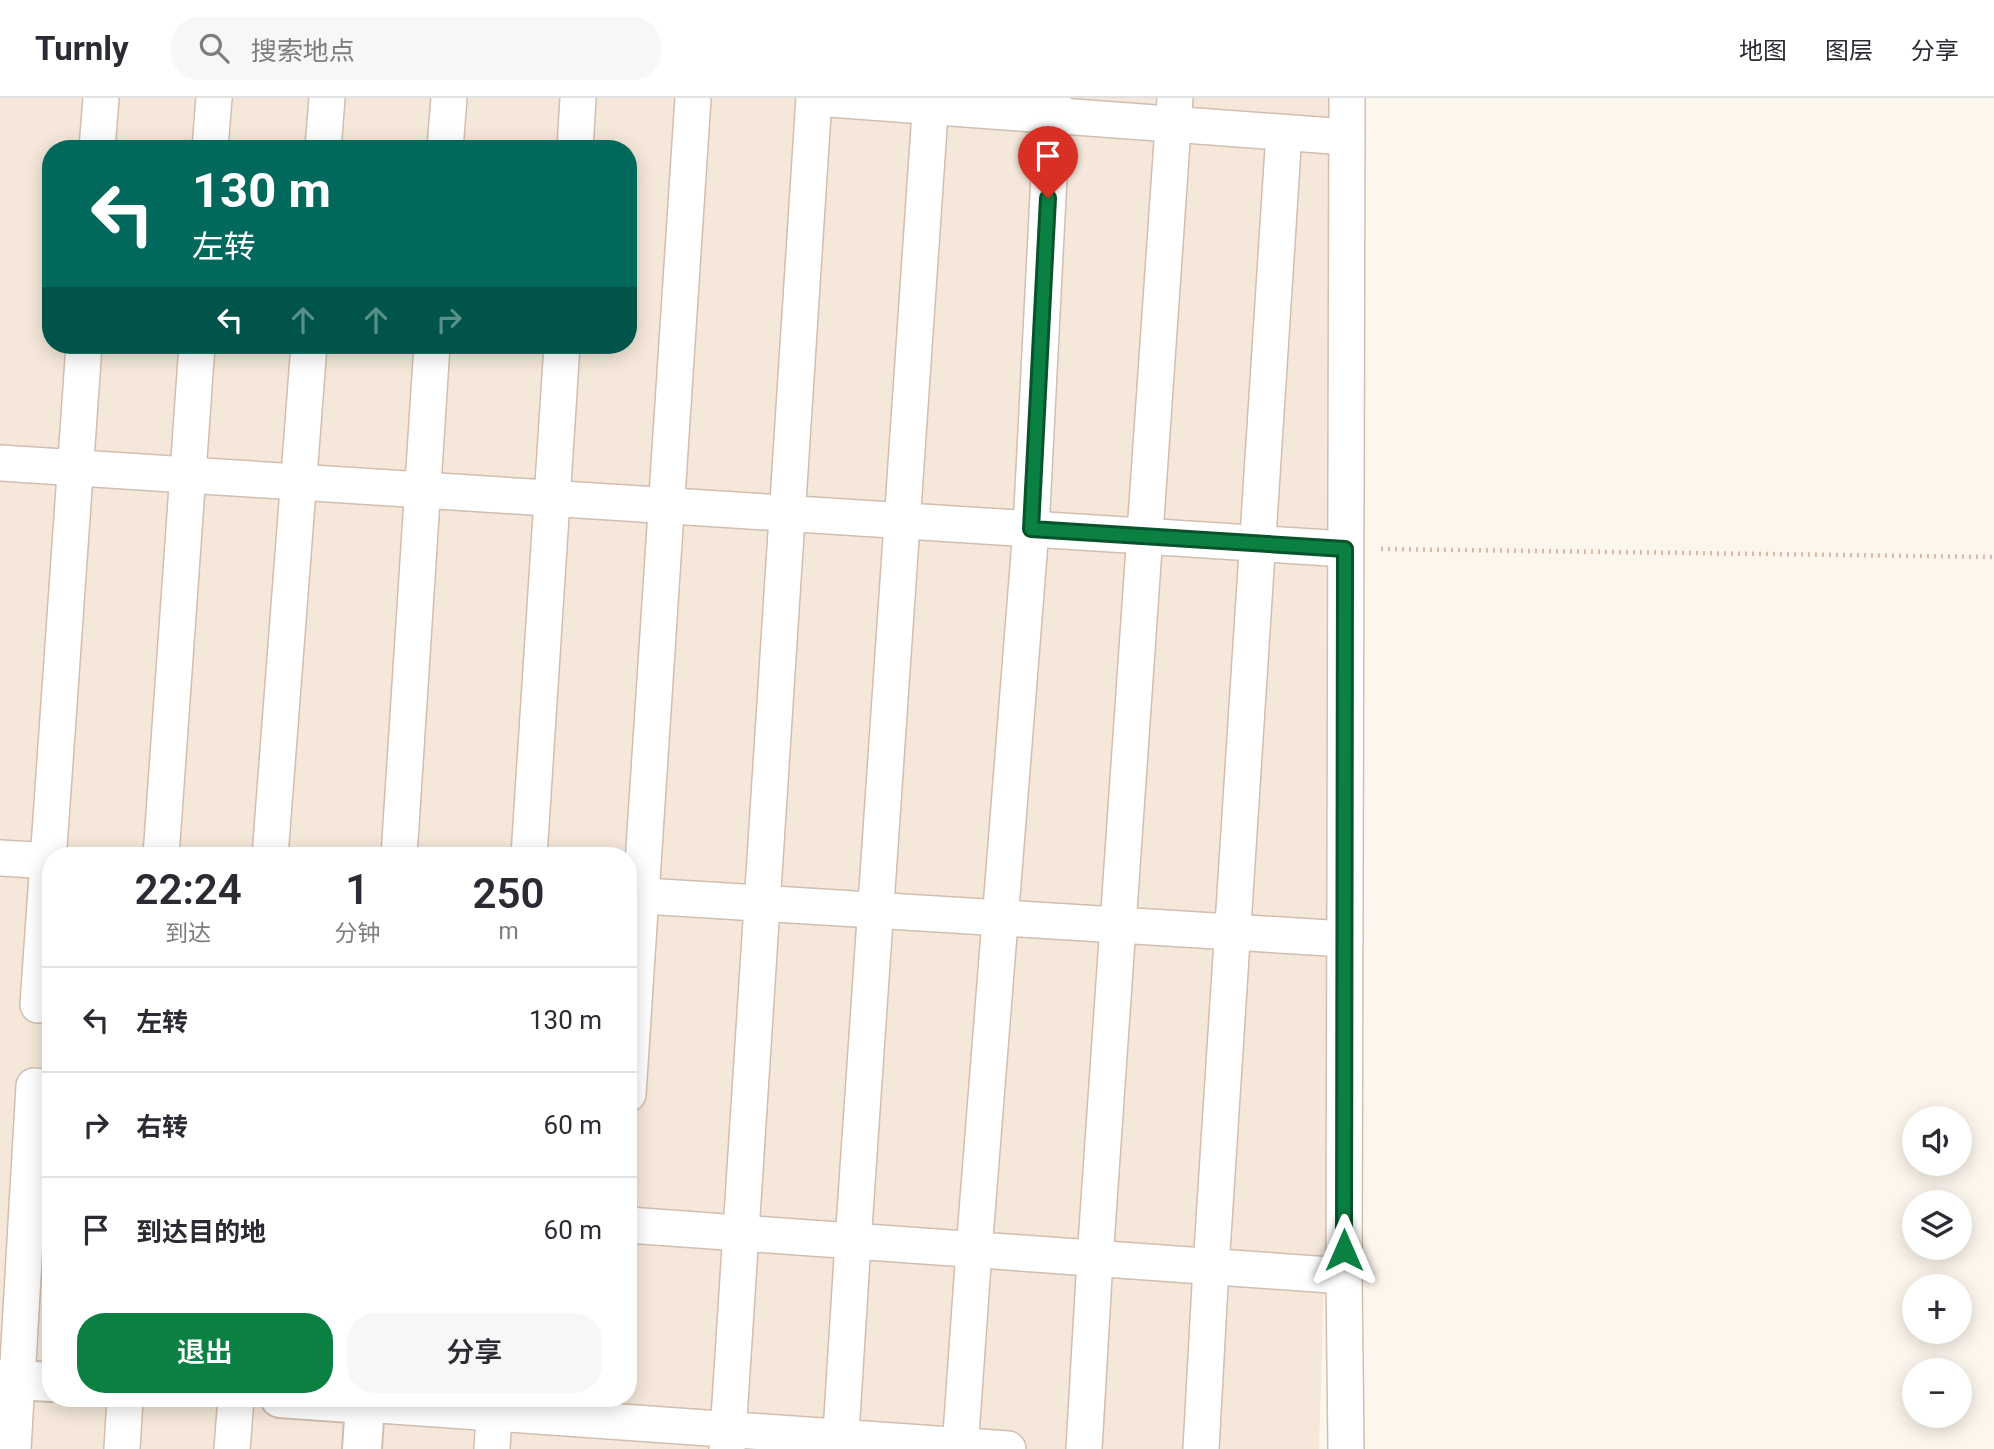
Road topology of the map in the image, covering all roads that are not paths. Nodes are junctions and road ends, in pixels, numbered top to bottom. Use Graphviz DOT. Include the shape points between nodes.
graph roads {
  1 [pos="101,98"];
  2 [pos="214,98"];
  3 [pos="327,98"];
  4 [pos="449,98"];
  5 [pos="578,98"];
  6 [pos="693,98"];
  7 [pos="815,98"];
  8 [pos="1347,98"];
  9 [pos="931,102"];
  10 [pos="1053,107"];
  11 [pos="1174,111"];
  12 [pos="1284,133"];
  13 [pos="1347,138"];
  14 [pos="98,140"];
  15 [pos="211,140"];
  16 [pos="324,140"];
  17 [pos="447,140"];
  18 [pos="576,140"];
  19 [pos="83,354"];
  20 [pos="196,354"];
  21 [pos="308,354"];
  22 [pos="431,354"];
  23 [pos="561,354"];
  24 [pos="0,463"];
  25 [pos="75,468"];
  26 [pos="188,475"];
  27 [pos="298,482"];
  28 [pos="423,490"];
  29 [pos="552,498"];
  30 [pos="666,505"];
  31 [pos="786,513"];
  32 [pos="902,521"];
  33 [pos="1031,529"];
  34 [pos="1145,536"];
  35 [pos="1258,543"];
  36 [pos="1345,549"];
  37 [pos="51,847"];
  38 [pos="162,847"];
  39 [pos="271,847"];
  40 [pos="400,847"];
  41 [pos="530,847"];
  42 [pos="0,858"];
  43 [pos="42,861"];
  44 [pos="637,871"];
  45 [pos="637,896"];
  46 [pos="761,903"];
  47 [pos="875,911"];
  48 [pos="1000,918"];
  49 [pos="1118,925"];
  50 [pos="1233,932"];
  51 [pos="1345,939"];
  52 [pos="42,957"];
  53 [pos="38,1005"];
  54 [pos="42,1087"];
  55 [pos="637,1226"];
  56 [pos="740,1233"];
  57 [pos="853,1241"];
  58 [pos="974,1250"];
  59 [pos="1095,1259"];
  60 [pos="1211,1267"];
  61 [pos="1344,1276"];
  62 [pos="23,1380"];
  63 [pos="124,1407"];
  64 [pos="235,1407"];
  65 [pos="365,1407"];
  66 [pos="495,1407"];
  67 [pos="502,1407"];
  68 [pos="609,1423"];
  69 [pos="728,1439"];
  70 [pos="841,1443"];
  71 [pos="960,1447"];
  72 [pos="13,1449"];
  73 [pos="122,1449"];
  74 [pos="232,1449"];
  75 [pos="362,1449"];
  76 [pos="492,1449"];
  77 [pos="1008,1449"];
  78 [pos="1084,1449"];
  79 [pos="1201,1449"];
  80 [pos="1346,1449"];
  1 -- 14 [label="street"];
  2 -- 15 [label="street"];
  3 -- 16 [label="street"];
  4 -- 17 [label="street"];
  5 -- 18 [label="street"];
  6 -- 30 [label="street"];
  7 -- 9 [label="street"];
  7 -- 31 [label="street"];
  8 -- 13 [label="street"];
  9 -- 10 [label="street"];
  9 -- 32 [label="street"];
  10 -- 11 [label="street"];
  10 -- 33 [label="street"];
  11 -- 12 [label="street"];
  11 -- 34 [label="street"];
  12 -- 13 [label="street"];
  12 -- 35 [label="street"];
  13 -- 36 [label="street"];
  19 -- 25 [label="street"];
  20 -- 26 [label="street"];
  21 -- 27 [label="street"];
  22 -- 28 [label="street"];
  23 -- 29 [label="street"];
  24 -- 25 [label="street"];
  25 -- 26 [label="street"];
  25 -- 37 [label="street"];
  26 -- 27 [label="street"];
  26 -- 38 [label="street"];
  27 -- 28 [label="street"];
  27 -- 39 [label="street"];
  28 -- 29 [label="street"];
  28 -- 40 [label="street"];
  29 -- 30 [label="street"];
  29 -- 41 [label="street"];
  30 -- 31 [label="street"];
  30 -- 44 [label="street"];
  31 -- 32 [label="street"];
  31 -- 46 [label="street"];
  32 -- 33 [label="street"];
  32 -- 47 [label="street"];
  33 -- 34 [label="street"];
  33 -- 48 [label="street"];
  34 -- 35 [label="street"];
  34 -- 49 [label="street"];
  35 -- 36 [label="street"];
  35 -- 50 [label="street"];
  36 -- 51 [label="street"];
  42 -- 43 [label="street"];
  45 -- 46 [label="street"];
  46 -- 47 [label="street"];
  46 -- 56 [label="street"];
  47 -- 48 [label="street"];
  47 -- 57 [label="street"];
  48 -- 49 [label="street"];
  48 -- 58 [label="street"];
  49 -- 50 [label="street"];
  49 -- 59 [label="street"];
  50 -- 51 [label="street"];
  50 -- 60 [label="street"];
  51 -- 61 [label="street"];
  52 -- 53 [label="street"];
  54 -- 62 [label="street" via="34,1086"];
  55 -- 56 [label="street"];
  56 -- 57 [label="street"];
  56 -- 69 [label="street"];
  57 -- 58 [label="street"];
  57 -- 70 [label="street"];
  58 -- 59 [label="street"];
  58 -- 71 [label="street"];
  59 -- 60 [label="street"];
  59 -- 78 [label="street"];
  60 -- 61 [label="street"];
  60 -- 79 [label="street"];
  61 -- 80 [label="street"];
  62 -- 72 [label="street"];
  63 -- 73 [label="street"];
  64 -- 74 [label="street"];
  65 -- 75 [label="street"];
  66 -- 76 [label="street"];
  67 -- 68 [label="street"];
  68 -- 69 [label="street"];
  69 -- 70 [label="street"];
  70 -- 71 [label="street"];
  71 -- 77 [label="street"];
}
